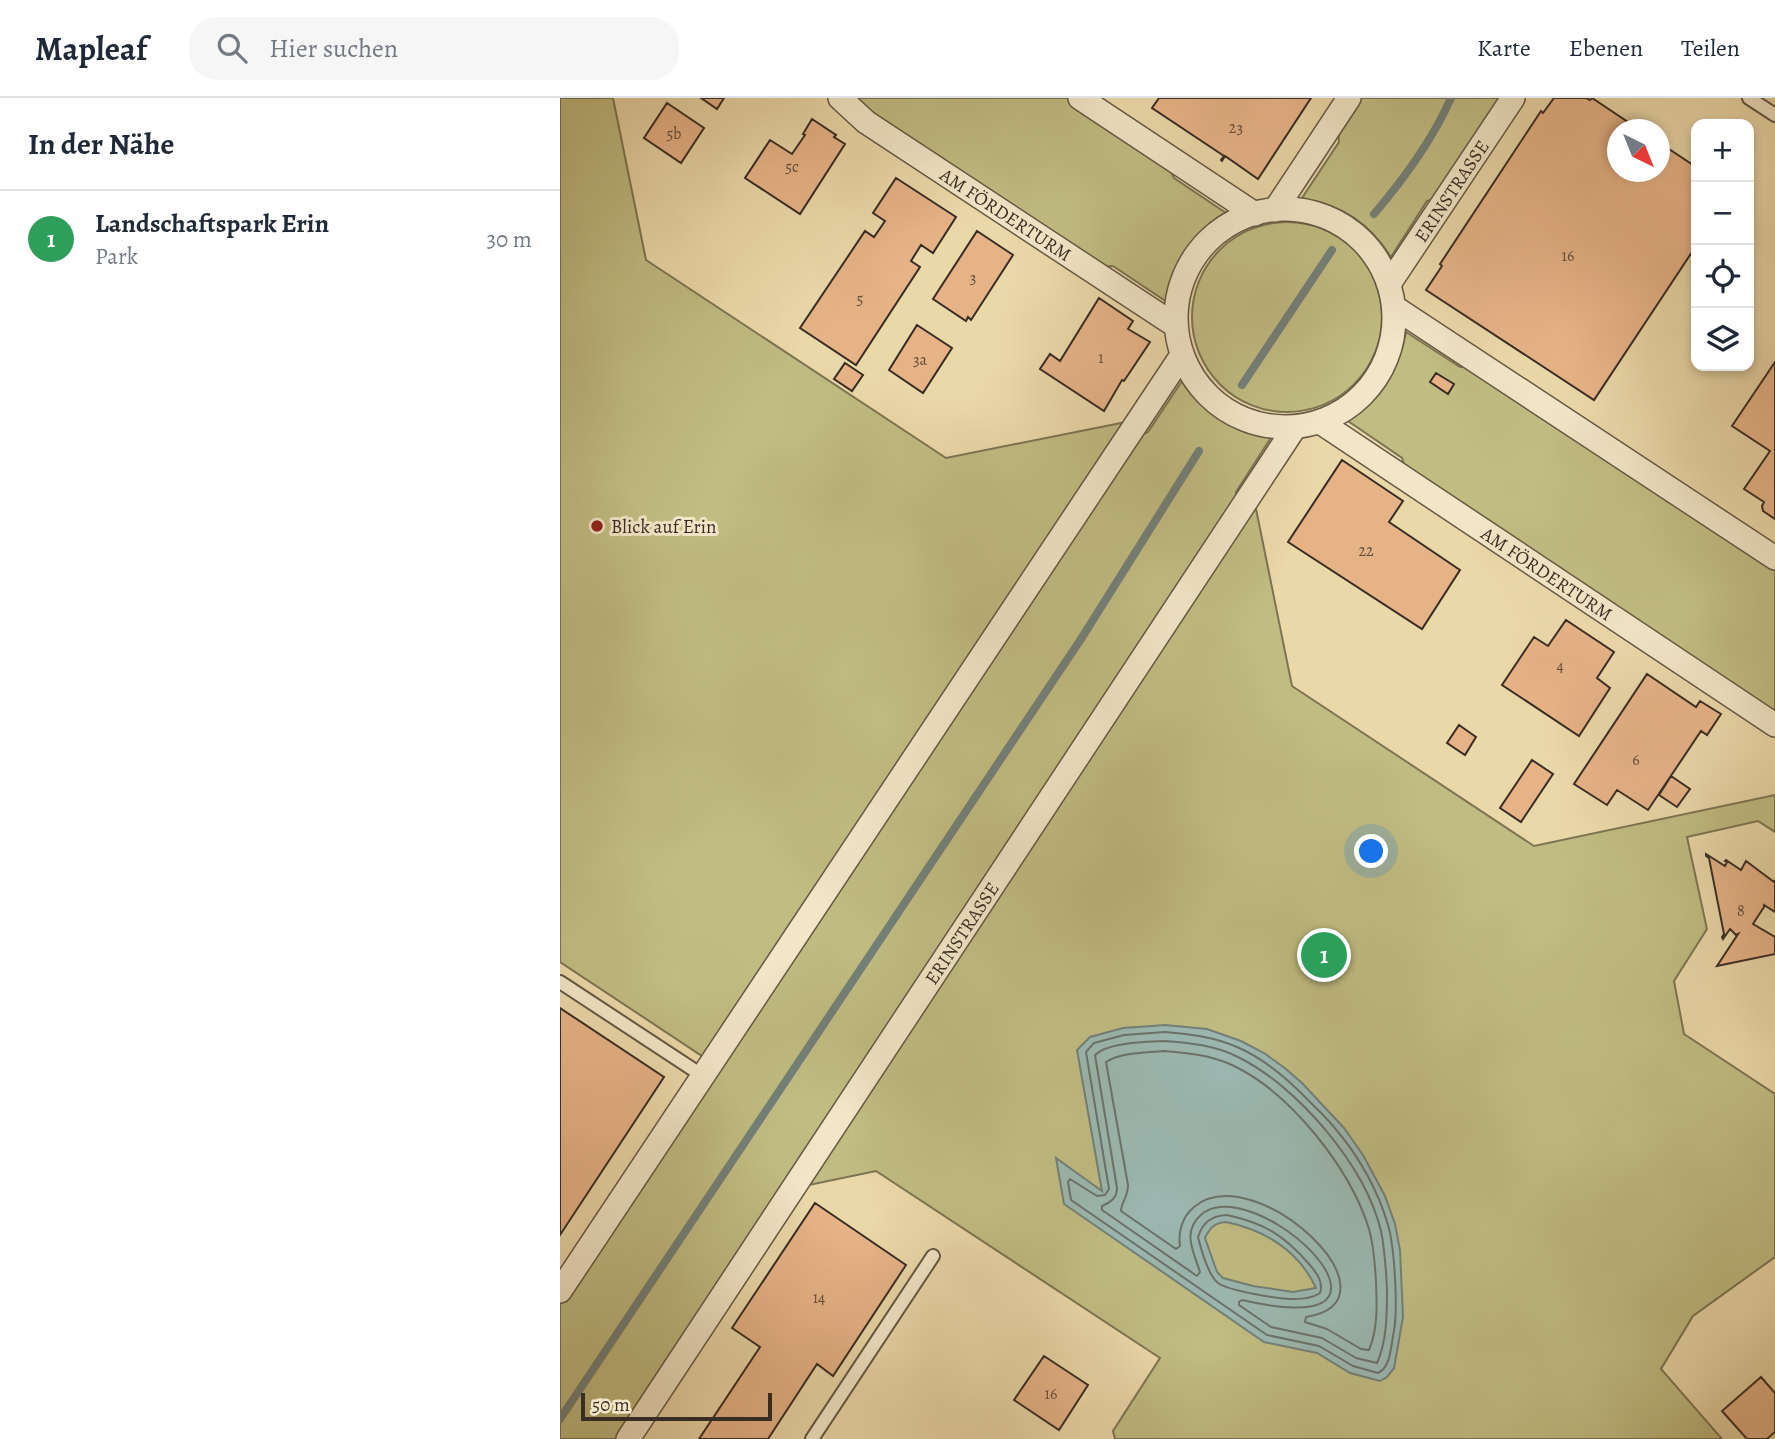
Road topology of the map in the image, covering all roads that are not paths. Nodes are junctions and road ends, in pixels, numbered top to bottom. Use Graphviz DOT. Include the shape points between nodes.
graph roads {
  1 [pos="840,98"];
  2 [pos="1080,98"];
  3 [pos="1349,98"];
  4 [pos="1513,98"];
  5 [pos="1749,98"];
  6 [pos="1775,115"];
  7 [pos="1265,212"];
  8 [pos="1389,284"];
  9 [pos="1394,307"];
  10 [pos="1176,326"];
  11 [pos="1182,355"];
  12 [pos="1320,422"];
  13 [pos="1295,427"];
  14 [pos="1775,558"];
  15 [pos="1775,726"];
  16 [pos="560,982"];
  17 [pos="703,1076"];
  18 [pos="933,1256"];
  19 [pos="560,1291"];
  20 [pos="628,1439"];
  21 [pos="812,1439"];
  1 -- 10 [label="street, AM FÖRDERTURM" via="866,122"];
  2 -- 7 [label="street"];
  3 -- 7 [label="street"];
  4 -- 8 [label="street, ERINSTRASSE"];
  5 -- 6 [label="lane"];
  7 -- 8 [label="street" via="1299,210 1343,225 1371,251"];
  7 -- 10 [label="street" via="1231,223 1195,258 1177,302"];
  8 -- 9 [label="street"];
  9 -- 12 [label="street" via="1388,356 1376,378 1361,397"];
  9 -- 14 [label="street"];
  10 -- 11 [label="street"];
  11 -- 13 [label="street" via="1204,391 1236,416 1275,427"];
  11 -- 17 [label="street"];
  12 -- 13 [label="street"];
  12 -- 15 [label="street, AM FÖRDERTURM"];
  13 -- 20 [label="street, ERINSTRASSE"];
  16 -- 17 [label="lane"];
  17 -- 19 [label="street"];
  18 -- 21 [label="lane"];
}
